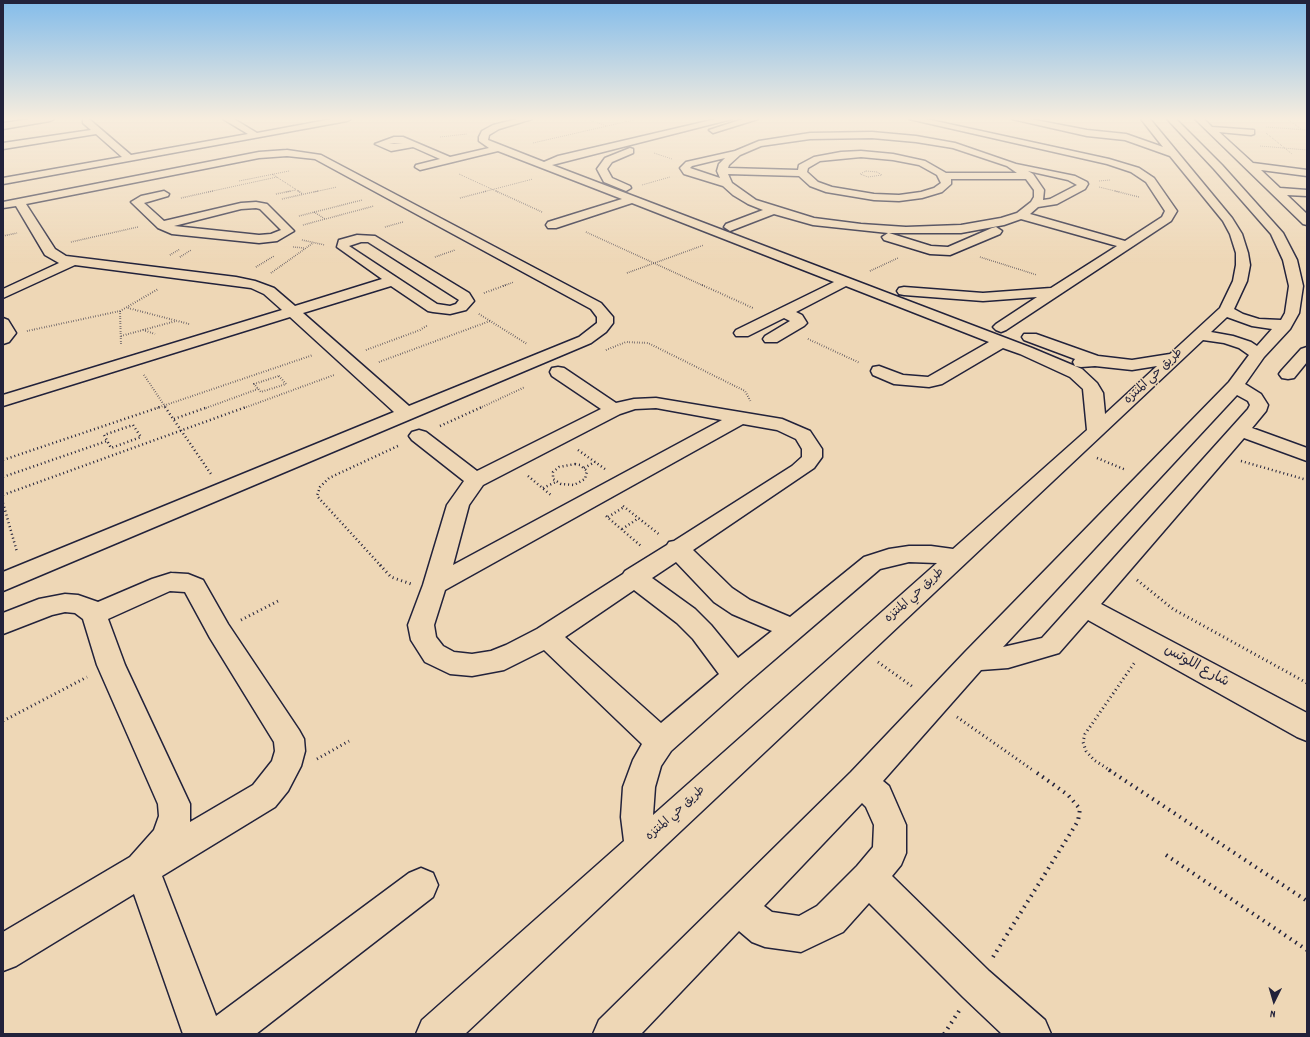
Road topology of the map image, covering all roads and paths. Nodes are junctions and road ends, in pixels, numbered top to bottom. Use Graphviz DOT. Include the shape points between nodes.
graph roads {
  1 [pos="59,167"];
  2 [pos="83,167"];
  3 [pos="202,167"];
  4 [pos="303,167"];
  5 [pos="338,167"];
  6 [pos="445,167"];
  7 [pos="549,167"];
  8 [pos="604,167"];
  9 [pos="723,167"];
  10 [pos="803,167"];
  11 [pos="932,167"];
  12 [pos="1015,167"];
  13 [pos="1025,167"];
  14 [pos="1127,167"];
  15 [pos="1185,167"];
  16 [pos="1232,167"];
  17 [pos="1250,167"];
  18 [pos="1250,167"];
  19 [pos="689,168"];
  20 [pos="1254,169"];
  21 [pos="722,171"];
  22 [pos="866,171"];
  23 [pos="559,172"];
  24 [pos="1307,173"];
  25 [pos="272,174"];
  26 [pos="802,174"];
  27 [pos="945,176"];
  28 [pos="1029,176"];
  29 [pos="3,177"];
  30 [pos="1307,177"];
  31 [pos="145,178"];
  32 [pos="277,178"];
  33 [pos="239,181"];
  34 [pos="363,181"];
  35 [pos="3,182"];
  36 [pos="727,184"];
  37 [pos="1083,184"];
  38 [pos="492,189"];
  39 [pos="602,189"];
  40 [pos="1275,190"];
  41 [pos="625,191"];
  42 [pos="1307,193"];
  43 [pos="303,194"];
  44 [pos="168,197"];
  45 [pos="392,197"];
  46 [pos="460,198"];
  47 [pos="887,198"];
  48 [pos="19,202"];
  49 [pos="1166,203"];
  50 [pos="1035,204"];
  51 [pos="3,205"];
  52 [pos="256,205"];
  53 [pos="182,209"];
  54 [pos="773,210"];
  55 [pos="314,212"];
  56 [pos="691,212"];
  57 [pos="1021,214"];
  58 [pos="427,216"];
  59 [pos="677,217"];
  60 [pos="192,218"];
  61 [pos="325,219"];
  62 [pos="1004,221"];
  63 [pos="1307,221"];
  64 [pos="563,222"];
  65 [pos="160,223"];
  66 [pos="552,225"];
  67 [pos="861,228"];
  68 [pos="280,231"];
  69 [pos="906,231"];
  70 [pos="729,232"];
  71 [pos="213,234"];
  72 [pos="361,238"];
  73 [pos="312,243"];
  74 [pos="478,243"];
  75 [pos="342,245"];
  76 [pos="1127,245"];
  77 [pos="47,248"];
  78 [pos="920,248"];
  79 [pos="957,249"];
  80 [pos="807,255"];
  81 [pos="792,261"];
  82 [pos="71,262"];
  83 [pos="655,263"];
  84 [pos="412,264"];
  85 [pos="148,271"];
  86 [pos="627,273"];
  87 [pos="537,274"];
  88 [pos="180,275"];
  89 [pos="861,275"];
  90 [pos="236,281"];
  91 [pos="391,281"];
  92 [pos="844,282"];
  93 [pos="255,285"];
  94 [pos="1061,288"];
  95 [pos="904,291"];
  96 [pos="3,294"];
  97 [pos="466,302"];
  98 [pos="948,307"];
  99 [pos="128,308"];
  100 [pos="438,310"];
  101 [pos="1226,310"];
  102 [pos="120,311"];
  103 [pos="294,311"];
  104 [pos="778,315"];
  105 [pos="1295,318"];
  106 [pos="490,320"];
  107 [pos="176,321"];
  108 [pos="986,321"];
  109 [pos="788,330"];
  110 [pos="4,332"];
  111 [pos="224,333"];
  112 [pos="742,333"];
  113 [pos="1009,333"];
  114 [pos="1198,335"];
  115 [pos="121,336"];
  116 [pos="771,339"];
  117 [pos="1039,341"];
  118 [pos="334,348"];
  119 [pos="605,350"];
  120 [pos="1026,351"];
  121 [pos="1307,352"];
  122 [pos="1258,354"];
  123 [pos="546,356"];
  124 [pos="1175,358"];
  125 [pos="1095,361"];
  126 [pos="128,362"];
  127 [pos="353,365"];
  128 [pos="879,371"];
  129 [pos="558,372"];
  130 [pos="1076,373"];
  131 [pos="1288,374"];
  132 [pos="1235,386"];
  133 [pos="258,389"];
  134 [pos="3,401"];
  135 [pos="164,405"];
  136 [pos="614,410"];
  137 [pos="407,414"];
  138 [pos="742,417"];
  139 [pos="174,419"];
  140 [pos="181,430"];
  141 [pos="1240,430"];
  142 [pos="1097,431"];
  143 [pos="419,436"];
  144 [pos="560,437"];
  145 [pos="107,441"];
  146 [pos="1077,449"];
  147 [pos="1220,453"];
  148 [pos="1307,455"];
  149 [pos="3,460"];
  150 [pos="511,462"];
  151 [pos="595,462"];
  152 [pos="584,468"];
  153 [pos="3,477"];
  154 [pos="1146,479"];
  155 [pos="476,480"];
  156 [pos="1307,480"];
  157 [pos="556,482"];
  158 [pos="543,488"];
  159 [pos="222,491"];
  160 [pos="3,495"];
  161 [pos="597,497"];
  162 [pos="3,503"];
  163 [pos="624,507"];
  164 [pos="608,517"];
  165 [pos="639,518"];
  166 [pos="622,529"];
  167 [pos="668,554"];
  168 [pos="957,558"];
  169 [pos="1118,569"];
  170 [pos="24,573"];
  171 [pos="634,577"];
  172 [pos="3,582"];
  173 [pos="435,585"];
  174 [pos="278,601"];
  175 [pos="1085,607"];
  176 [pos="94,615"];
  177 [pos="3,624"];
  178 [pos="793,628"];
  179 [pos="219,631"];
  180 [pos="546,636"];
  181 [pos="1149,641"];
  182 [pos="859,648"];
  183 [pos="974,660"];
  184 [pos="111,665"];
  185 [pos="736,676"];
  186 [pos="1307,683"];
  187 [pos="934,702"];
  188 [pos="3,721"];
  189 [pos="1307,728"];
  190 [pos="661,742"];
  191 [pos="862,782"];
  192 [pos="641,847"];
  193 [pos="1166,855"];
  194 [pos="142,869"];
  195 [pos="869,878"];
  196 [pos="421,885"];
  197 [pos="1307,901"];
  198 [pos="738,908"];
  199 [pos="1307,950"];
  200 [pos="3,953"];
  201 [pos="976,984"];
  202 [pos="203,1034"];
  203 [pos="224,1034"];
  204 [pos="436,1034"];
  205 [pos="613,1034"];
  206 [pos="944,1034"];
  207 [pos="1032,1034"];
  1 -- 29 [label="street"];
  2 -- 35 [label="street"];
  3 -- 31 [label="street"];
  4 -- 25 [label="path"];
  5 -- 34 [label="street"];
  6 -- 38 [label="path"];
  7 -- 23 [label="street"];
  8 -- 41 [label="street" via="602,170 608,180"];
  9 -- 21 [label="street"];
  10 -- 26 [label="street"];
  11 -- 27 [label="street"];
  12 -- 28 [label="street"];
  13 -- 37 [label="street" via="1071,178"];
  14 -- 49 [label="street" via="1150,180"];
  15 -- 101 [label="street, طريق حي المنتزه" via="1228,220 1242,253 1240,281"];
  16 -- 105 [label="street" via="1284,246 1296,286"];
  17 -- 20 [label="street"];
  18 -- 20 [label="street"];
  19 -- 36 [label="street"];
  19 -- 41 [label="path"];
  20 -- 24 [label="street"];
  20 -- 30 [label="street"];
  20 -- 40 [label="street"];
  21 -- 26 [label="street"];
  21 -- 36 [label="street"];
  22 -- 22 [label="path" via="860,174 868,177 882,175"];
  23 -- 38 [label="path"];
  23 -- 39 [label="street"];
  25 -- 32 [label="path"];
  25 -- 33 [label="path"];
  26 -- 47 [label="street" via="814,184 830,190"];
  27 -- 28 [label="street"];
  27 -- 47 [label="street" via="943,187 931,193"];
  28 -- 50 [label="street" via="1039,190"];
  31 -- 44 [label="street"];
  31 -- 48 [label="street"];
  32 -- 43 [label="path"];
  32 -- 44 [label="path"];
  34 -- 43 [label="path"];
  34 -- 45 [label="street"];
  36 -- 54 [label="street" via="737,193"];
  37 -- 49 [label="path"];
  37 -- 50 [label="street" via="1082,187 1053,202"];
  38 -- 46 [label="path"];
  38 -- 64 [label="path"];
  39 -- 41 [label="street"];
  39 -- 41 [label="street"];
  40 -- 42 [label="street"];
  40 -- 63 [label="street"];
  41 -- 56 [label="street"];
  41 -- 59 [label="street"];
  41 -- 64 [label="street"];
  43 -- 52 [label="path"];
  44 -- 65 [label="street" via="137,202"];
  45 -- 55 [label="path"];
  45 -- 58 [label="street"];
  45 -- 61 [label="path"];
  47 -- 69 [label="street"];
  48 -- 51 [label="street"];
  48 -- 77 [label="street"];
  49 -- 76 [label="street" via="1171,211 1167,219"];
  50 -- 57 [label="street"];
  52 -- 60 [label="street" via="241,206"];
  52 -- 68 [label="street" via="263,206"];
  53 -- 60 [label="street"];
  54 -- 67 [label="street" via="813,221"];
  54 -- 70 [label="street"];
  55 -- 61 [label="path"];
  55 -- 68 [label="path"];
  56 -- 59 [label="street"];
  56 -- 70 [label="street"];
  57 -- 62 [label="street"];
  57 -- 76 [label="street"];
  58 -- 72 [label="path" via="380,228"];
  58 -- 74 [label="street"];
  59 -- 70 [label="street"];
  60 -- 65 [label="street"];
  61 -- 68 [label="path"];
  62 -- 69 [label="street" via="961,229"];
  62 -- 79 [label="street" via="994,232"];
  64 -- 66 [label="street"];
  64 -- 83 [label="path"];
  65 -- 71 [label="street" via="176,231"];
  65 -- 77 [label="path"];
  67 -- 69 [label="street"];
  67 -- 78 [label="street"];
  68 -- 71 [label="street" via="259,239"];
  68 -- 73 [label="path"];
  68 -- 90 [label="path" via="287,246"];
  70 -- 80 [label="street"];
  70 -- 81 [label="street"];
  70 -- 83 [label="path"];
  71 -- 85 [label="path"];
  71 -- 85 [label="path"];
  72 -- 75 [label="street" via="348,240"];
  72 -- 84 [label="street" via="371,240"];
  73 -- 75 [label="path"];
  73 -- 93 [label="path"];
  74 -- 84 [label="path"];
  74 -- 87 [label="street"];
  75 -- 91 [label="street"];
  76 -- 94 [label="street"];
  77 -- 82 [label="street" via="52,255"];
  78 -- 79 [label="street" via="940,251"];
  78 -- 89 [label="path"];
  79 -- 94 [label="path"];
  80 -- 81 [label="street"];
  80 -- 89 [label="street"];
  81 -- 92 [label="street"];
  82 -- 85 [label="street"];
  82 -- 96 [label="street"];
  83 -- 86 [label="path"];
  83 -- 104 [label="path"];
  84 -- 97 [label="street"];
  85 -- 88 [label="street"];
  87 -- 97 [label="path"];
  87 -- 123 [label="street" via="596,306 605,317 605,323 595,335"];
  88 -- 90 [label="street"];
  88 -- 99 [label="path"];
  89 -- 95 [label="street"];
  90 -- 93 [label="street"];
  91 -- 100 [label="street"];
  91 -- 103 [label="street"];
  92 -- 104 [label="street"];
  92 -- 113 [label="street"];
  93 -- 103 [label="street" via="275,294"];
  94 -- 95 [label="street" via="983,297"];
  94 -- 113 [label="street"];
  95 -- 98 [label="street"];
  97 -- 100 [label="street" via="450,310"];
  97 -- 106 [label="path"];
  99 -- 102 [label="path"];
  99 -- 107 [label="path"];
  100 -- 127 [label="path" via="433,320 420,330"];
  101 -- 105 [label="street" via="1257,323"];
  101 -- 114 [label="street, طريق حي المنتزه"];
  102 -- 110 [label="path"];
  102 -- 115 [label="path"];
  103 -- 111 [label="street"];
  103 -- 118 [label="street"];
  104 -- 109 [label="street" via="799,320 798,325"];
  104 -- 112 [label="street"];
  105 -- 122 [label="street"];
  106 -- 123 [label="path"];
  106 -- 127 [label="path"];
  107 -- 111 [label="path"];
  107 -- 115 [label="path"];
  108 -- 113 [label="street"];
  109 -- 116 [label="street"];
  109 -- 128 [label="path"];
  111 -- 126 [label="street"];
  113 -- 117 [label="street"];
  113 -- 120 [label="street"];
  113 -- 128 [label="street" via="936,380 910,382"];
  114 -- 122 [label="street" via="1232,340"];
  114 -- 124 [label="street, طريق حي المنتزه"];
  115 -- 126 [label="path"];
  117 -- 120 [label="street"];
  117 -- 125 [label="street"];
  118 -- 127 [label="street"];
  118 -- 135 [label="path"];
  119 -- 138 [label="path" via="626,342 648,343 745,391 752,404"];
  120 -- 130 [label="street"];
  121 -- 131 [label="street"];
  122 -- 132 [label="street"];
  123 -- 137 [label="street"];
  124 -- 125 [label="street" via="1132,365"];
  124 -- 142 [label="street, طريق حي المنتزه"];
  125 -- 130 [label="street" via="1075,364"];
  126 -- 134 [label="street"];
  126 -- 135 [label="path"];
  127 -- 137 [label="street"];
  127 -- 140 [label="path"];
  129 -- 136 [label="street"];
  129 -- 143 [label="path"];
  130 -- 142 [label="street" via="1094,393"];
  132 -- 141 [label="street" via="1255,398 1259,405"];
  132 -- 154 [label="street"];
  133 -- 133 [label="path" via="261,392 286,384 279,376 254,384"];
  133 -- 139 [label="path"];
  135 -- 139 [label="path"];
  135 -- 149 [label="path"];
  136 -- 138 [label="street" via="634,404 656,403"];
  136 -- 144 [label="street"];
  137 -- 159 [label="street"];
  138 -- 161 [label="street"];
  138 -- 167 [label="street" via="793,429 809,442 812,457 807,464"];
  139 -- 140 [label="path"];
  140 -- 159 [label="path"];
  140 -- 160 [label="path"];
  141 -- 147 [label="street"];
  141 -- 148 [label="street"];
  142 -- 146 [label="street, طريق حي المنتزه"];
  143 -- 155 [label="street"];
  143 -- 173 [label="path" via="329,478 320,487 317,496 391,577 411,584"];
  144 -- 150 [label="street"];
  144 -- 151 [label="path"];
  145 -- 145 [label="path" via="104,435 133,425 141,437 111,448"];
  145 -- 153 [label="path"];
  146 -- 154 [label="path"];
  146 -- 168 [label="street, طريق حي المنتزه"];
  147 -- 156 [label="path"];
  147 -- 169 [label="street"];
  150 -- 155 [label="street"];
  150 -- 158 [label="path"];
  151 -- 152 [label="path"];
  151 -- 161 [label="path"];
  152 -- 157 [label="path" via="587,475 580,482 568,485"];
  152 -- 157 [label="path" via="575,464 559,467 552,476"];
  154 -- 183 [label="street"];
  155 -- 173 [label="street" via="458,505"];
  157 -- 158 [label="path"];
  158 -- 161 [label="path"];
  159 -- 170 [label="street"];
  161 -- 163 [label="path"];
  161 -- 164 [label="path"];
  161 -- 173 [label="street"];
  162 -- 170 [label="path"];
  163 -- 164 [label="path"];
  163 -- 165 [label="path"];
  164 -- 166 [label="path"];
  165 -- 166 [label="path"];
  165 -- 167 [label="path"];
  166 -- 167 [label="path"];
  167 -- 171 [label="street"];
  167 -- 178 [label="street" via="741,608"];
  168 -- 178 [label="street" via="909,554 890,557 872,564"];
  168 -- 182 [label="street, طريق حي المنتزه"];
  169 -- 175 [label="street"];
  169 -- 186 [label="path" via="1148,588 1173,609"];
  170 -- 172 [label="street"];
  171 -- 180 [label="street"];
  171 -- 185 [label="street" via="686,616 702,632"];
  173 -- 180 [label="street" via="421,625 424,640 434,654 450,663 472,666 494,662"];
  174 -- 179 [label="path"];
  175 -- 181 [label="street, شارع اللوتس"];
  175 -- 183 [label="street" via="1050,646 1008,657"];
  176 -- 177 [label="street" via="88,608 65,603 43,608"];
  176 -- 179 [label="street" via="161,585 180,581 194,586"];
  176 -- 184 [label="street"];
  178 -- 185 [label="street"];
  179 -- 194 [label="street" via="289,738 290,752 286,766 264,796"];
  180 -- 190 [label="street"];
  181 -- 189 [label="street, شارع اللوتس"];
  181 -- 197 [label="path" via="1085,734 1083,742 1086,751 1094,760"];
  182 -- 187 [label="path"];
  182 -- 192 [label="street, طريق حي المنتزه"];
  183 -- 187 [label="street"];
  184 -- 188 [label="path"];
  184 -- 194 [label="street" via="174,804 175,816 166,842"];
  185 -- 190 [label="street"];
  187 -- 191 [label="street"];
  187 -- 201 [label="path" via="1068,795 1080,809 1078,821"];
  190 -- 192 [label="street" via="648,760 639,787 637,817"];
  191 -- 195 [label="street" via="878,797 890,825 889,853"];
  191 -- 198 [label="street"];
  192 -- 204 [label="street, طريق حي المنتزه"];
  193 -- 199 [label="path"];
  194 -- 200 [label="street"];
  194 -- 202 [label="street"];
  195 -- 198 [label="street" via="830,919 801,934 765,929"];
  195 -- 201 [label="street"];
  196 -- 203 [label="street"];
  198 -- 205 [label="street"];
  201 -- 206 [label="path"];
  201 -- 207 [label="street"];
}
